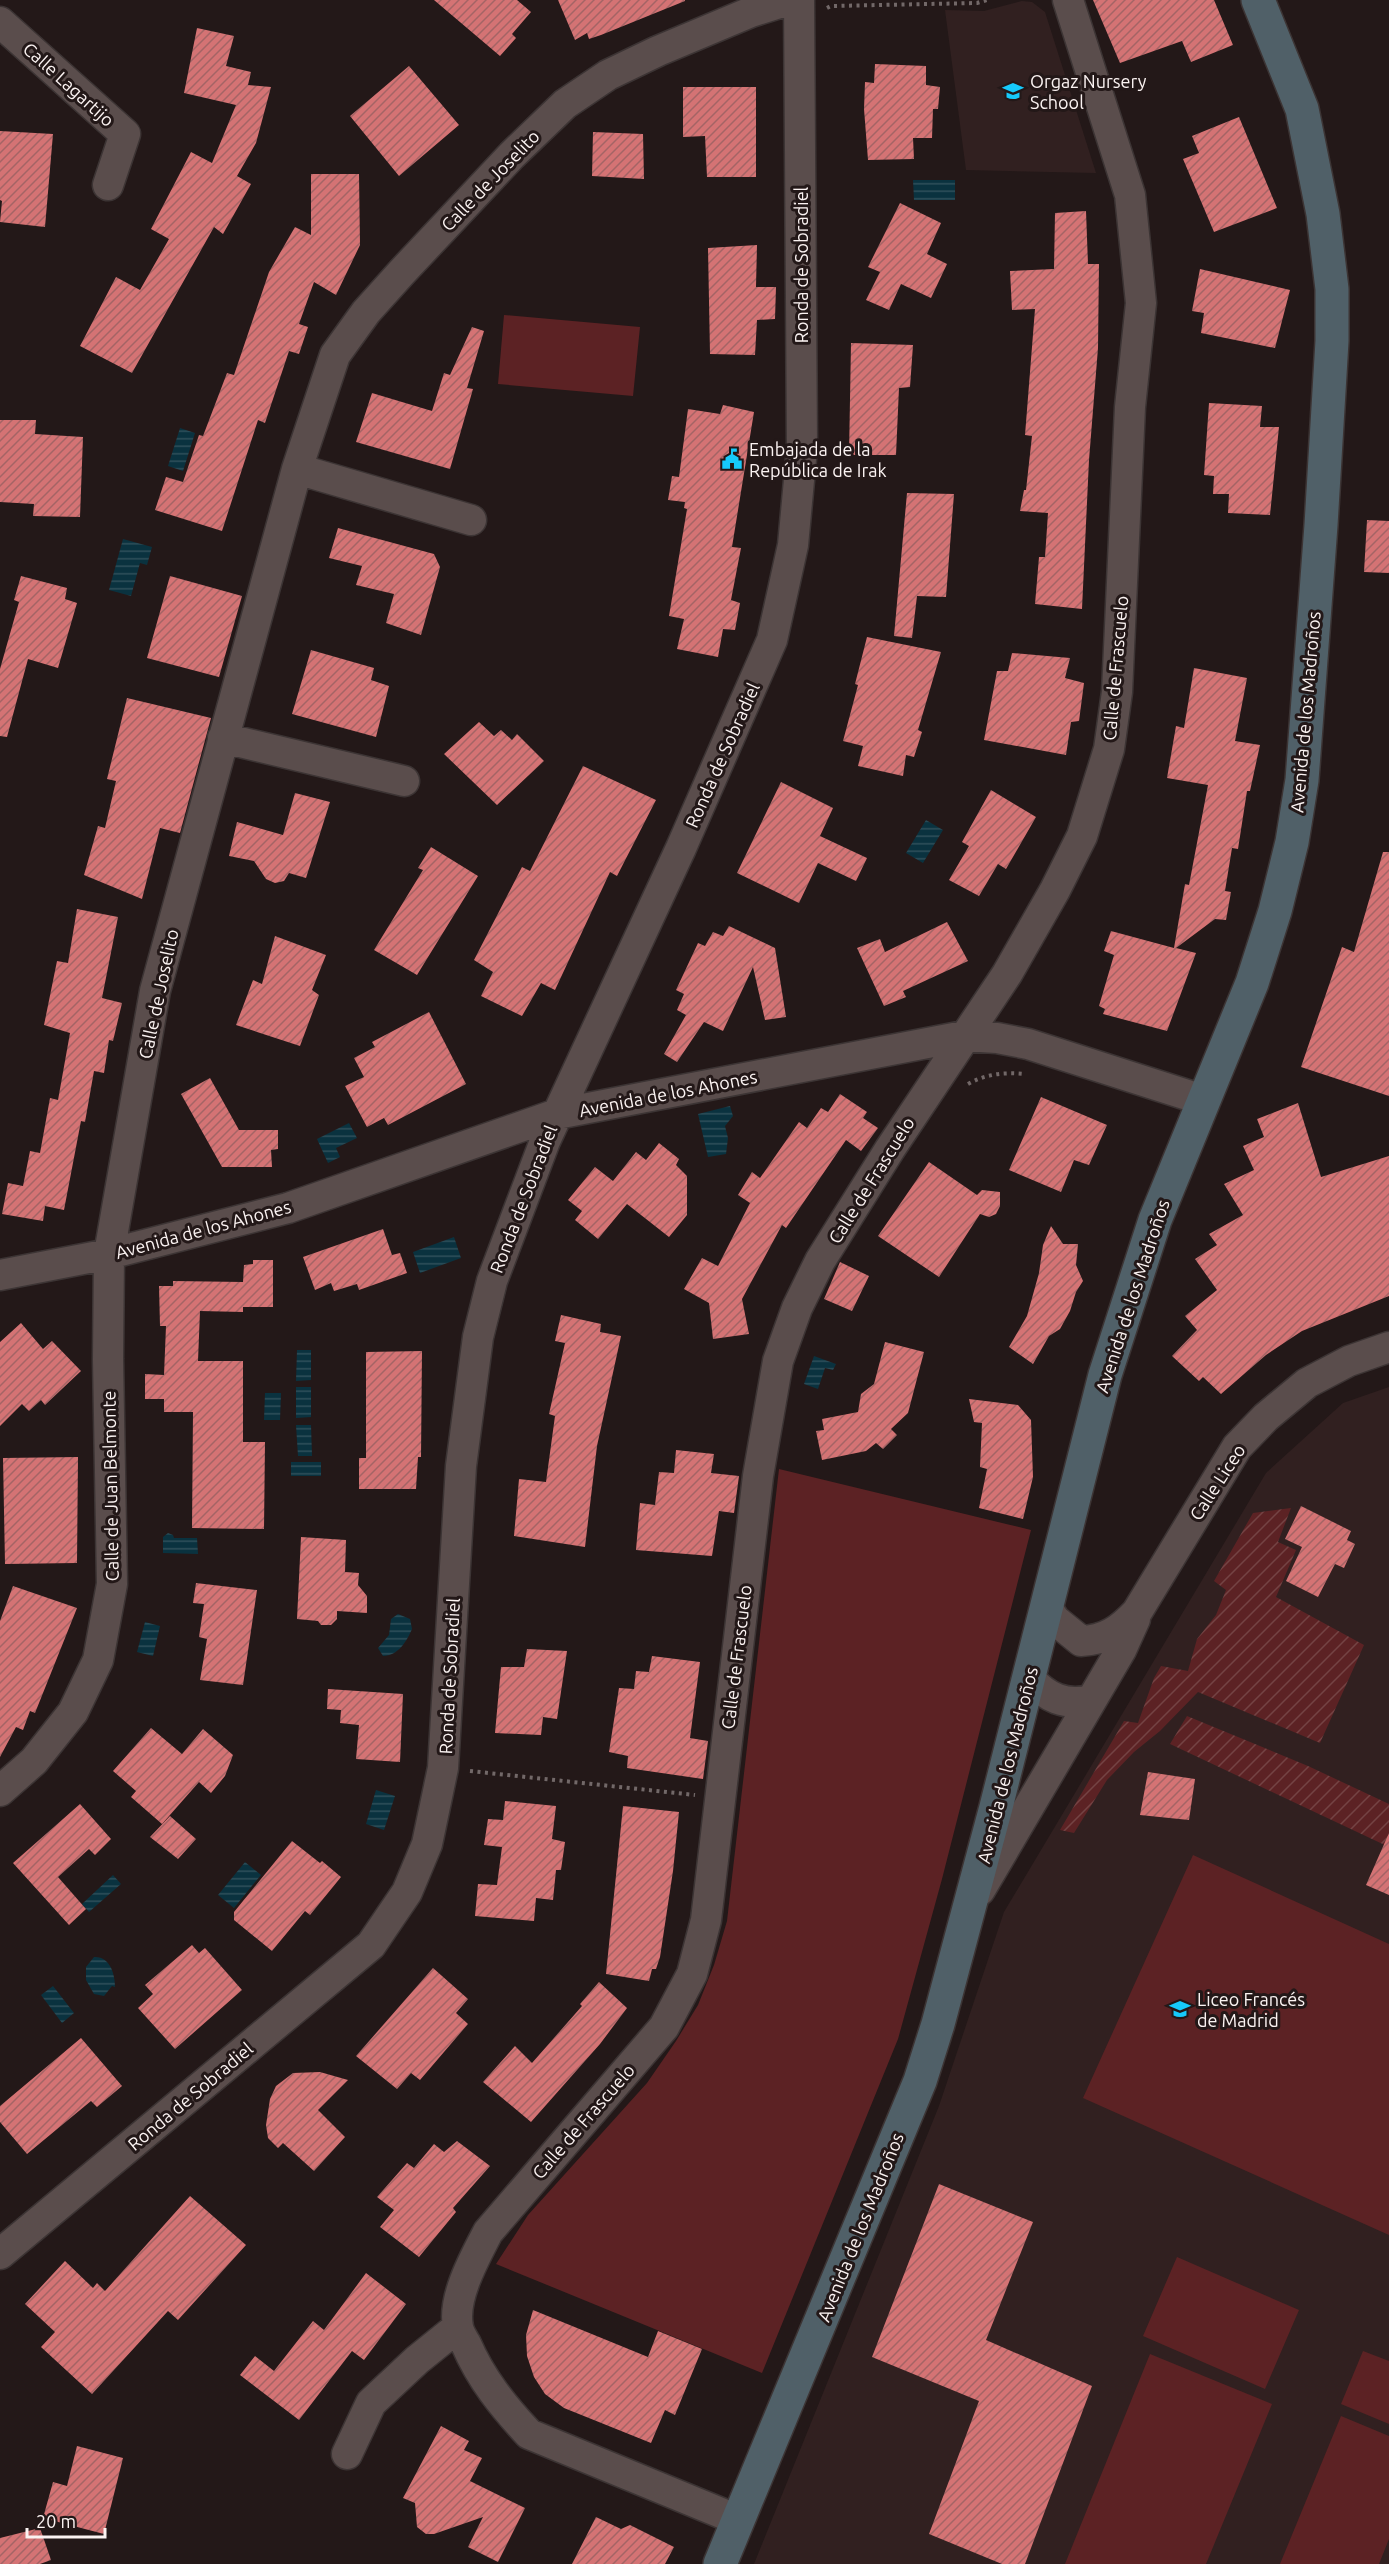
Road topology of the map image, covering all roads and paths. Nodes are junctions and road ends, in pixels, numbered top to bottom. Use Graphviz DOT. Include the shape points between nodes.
graph roads {
  1 [pos="789,0"];
  2 [pos="987,0"];
  3 [pos="1068,0"];
  4 [pos="1258,0"];
  5 [pos="842,3"];
  6 [pos="810,6"];
  7 [pos="0,22"];
  8 [pos="108,185"];
  9 [pos="297,469"];
  10 [pos="471,520"];
  11 [pos="223,738"];
  12 [pos="404,781"];
  13 [pos="964,1036"];
  14 [pos="1034,1075"];
  15 [pos="961,1088"];
  16 [pos="1203,1100"];
  17 [pos="557,1114"];
  18 [pos="109,1254"];
  19 [pos="0,1275"];
  20 [pos="1389,1347"];
  21 [pos="1047,1608"];
  22 [pos="1137,1611"];
  23 [pos="1029,1678"];
  24 [pos="1091,1700"];
  25 [pos="443,1768"];
  26 [pos="0,1791"];
  27 [pos="719,1798"];
  28 [pos="970,1908"];
  29 [pos="0,2253"];
  30 [pos="458,2327"];
  31 [pos="347,2454"];
  32 [pos="738,2520"];
  33 [pos="720,2564"];
  1 -- 9 [label="street, Calle de Joselito" via="751,12 608,75 558,111 366,312 334,355"];
  2 -- 5 [label="path"];
  3 -- 13 [label="street, Calle de Frascuelo" via="1130,195 1141,303 1130,407 1117,692 1109,749 1082,836 1007,974"];
  4 -- 16 [label="street, Avenida de los Madroños" via="1292,81 1312,154 1332,289 1332,341 1302,780 1292,842 1252,983"];
  5 -- 6 [label="path"];
  6 -- 17 [label="street, Ronda de Sobradiel" via="802,448 793,544 772,640 681,848"];
  7 -- 8 [label="street, Calle Lagartijo" via="125,134"];
  9 -- 10 [label="street"];
  9 -- 11 [label="street, Calle de Joselito"];
  11 -- 12 [label="street"];
  11 -- 18 [label="street, Calle de Joselito" via="155,991"];
  13 -- 16 [label="street, Avenida de los Ahones" via="1028,1044"];
  13 -- 17 [label="street, Avenida de los Ahones"];
  13 -- 27 [label="street, Calle de Frascuelo" via="820,1261 797,1308 778,1361 758,1476"];
  14 -- 15 [label="path" via="1004,1072 978,1078"];
  16 -- 21 [label="street, Avenida de los Madroños" via="1155,1220 1105,1375"];
  17 -- 18 [label="street, Avenida de los Ahones" via="288,1208"];
  17 -- 25 [label="street, Ronda de Sobradiel" via="492,1281 478,1337 461,1466"];
  18 -- 19 [label="street, Avenida de los Ahones"];
  18 -- 26 [label="street, Calle de Juan Belmonte" via="112,1584 98,1660 73,1712 34,1761"];
  20 -- 22 [label="street, Calle Liceo" via="1349,1361 1307,1383 1237,1447"];
  21 -- 22 [label="street, Calle Liceo" via="1055,1620 1081,1641 1110,1635"];
  21 -- 23 [label="street, Avenida de los Madroños"];
  22 -- 24 [label="street, Calle Liceo" via="1121,1650"];
  23 -- 24 [label="street" via="1046,1695 1076,1703"];
  23 -- 28 [label="street, Avenida de los Madroños"];
  24 -- 28 [label="street, Calle Liceo"];
  25 -- 27 [label="path"];
  25 -- 29 [label="street, Ronda de Sobradiel" via="427,1844 407,1892 371,1946"];
  27 -- 30 [label="street, Calle de Frascuelo" via="706,1920 692,1974 664,2026 488,2232 470,2266 459,2300"];
  28 -- 32 [label="street, Avenida de los Madroños" via="920,2081"];
  30 -- 31 [label="street" via="371,2403"];
  30 -- 32 [label="street, Calle de Frascuelo" via="478,2372 529,2434"];
  32 -- 33 [label="street, Avenida de los Madroños"];
}
